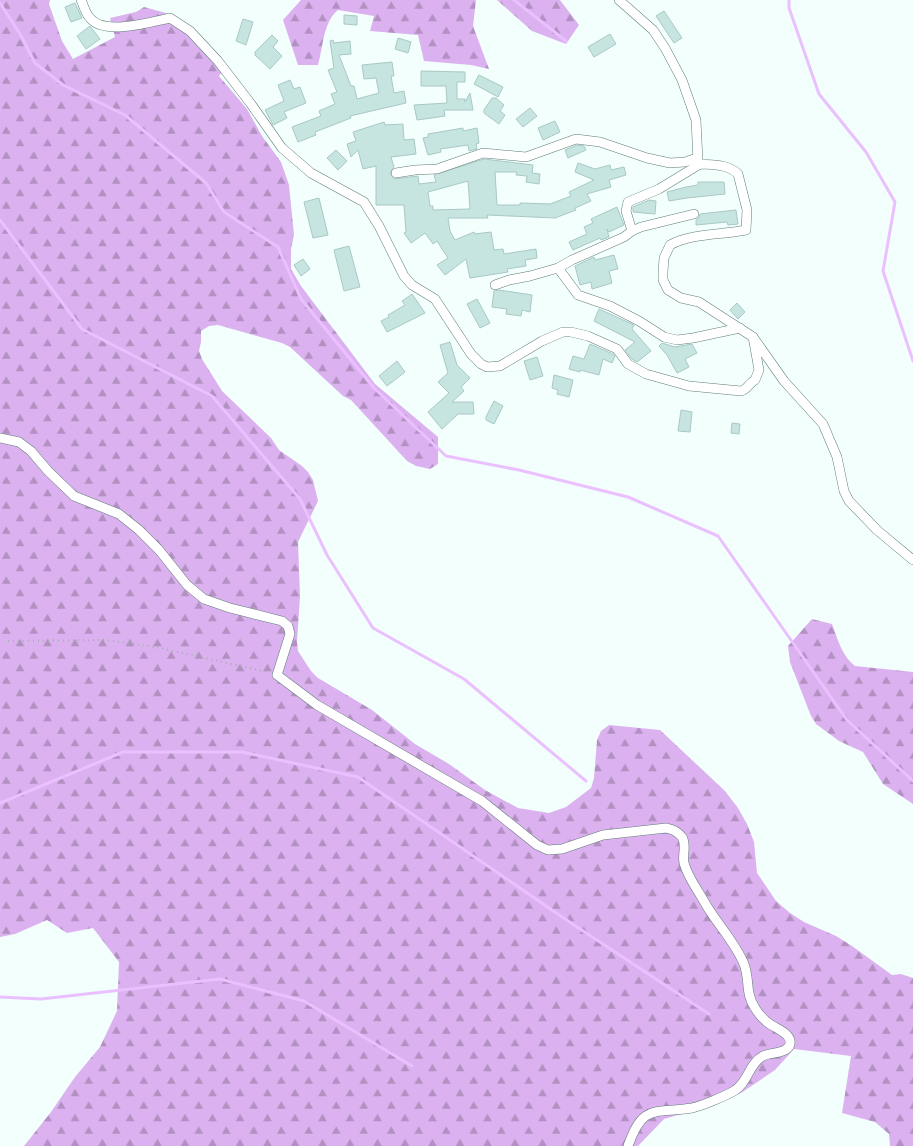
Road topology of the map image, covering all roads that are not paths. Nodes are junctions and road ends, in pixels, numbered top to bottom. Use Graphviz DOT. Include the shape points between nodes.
graph roads {
  1 [pos="81,0"];
  2 [pos="619,0"];
  3 [pos="698,161"];
  4 [pos="396,173"];
  5 [pos="694,214"];
  6 [pos="632,231"];
  7 [pos="558,268"];
  8 [pos="495,285"];
  9 [pos="740,328"];
  10 [pos="753,337"];
  11 [pos="0,438"];
  12 [pos="913,560"];
  13 [pos="628,1146"];
  1 -- 10 [label="street" via="94,22 108,26 125,28 170,18 190,31 252,104 282,148 311,173 364,202 404,276 435,299 481,364 500,366 542,341 571,332 617,349 628,364 646,374 689,386 741,391 755,380 759,370"];
  2 -- 3 [label="street" via="653,30 682,80 696,120"];
  3 -- 4 [label="street" via="670,163 600,142 576,139 526,157 483,153 437,169"];
  3 -- 6 [label="street" via="659,189 628,202 626,210"];
  3 -- 9 [label="street" via="728,167 738,174 747,210 746,230 681,240 670,245 664,258 663,280 668,290 681,298 699,302"];
  5 -- 6 [label="street"];
  6 -- 7 [label="street" via="624,238"];
  7 -- 8 [label="street"];
  7 -- 9 [label="street" via="578,295 610,306 664,337 677,340"];
  9 -- 10 [label="street"];
  10 -- 12 [label="street" via="784,381 823,424 837,457 849,501"];
  11 -- 13 [label="street" via="19,442 31,450 74,496 119,514 159,550 187,585 204,599 282,621 290,634 277,675 317,704 482,801 537,845 548,850 562,849 603,835 666,828 680,835 688,875 744,964 750,999 763,1019 786,1035 790,1042 786,1050 758,1059 736,1090 695,1107 649,1114 634,1129"];
}
